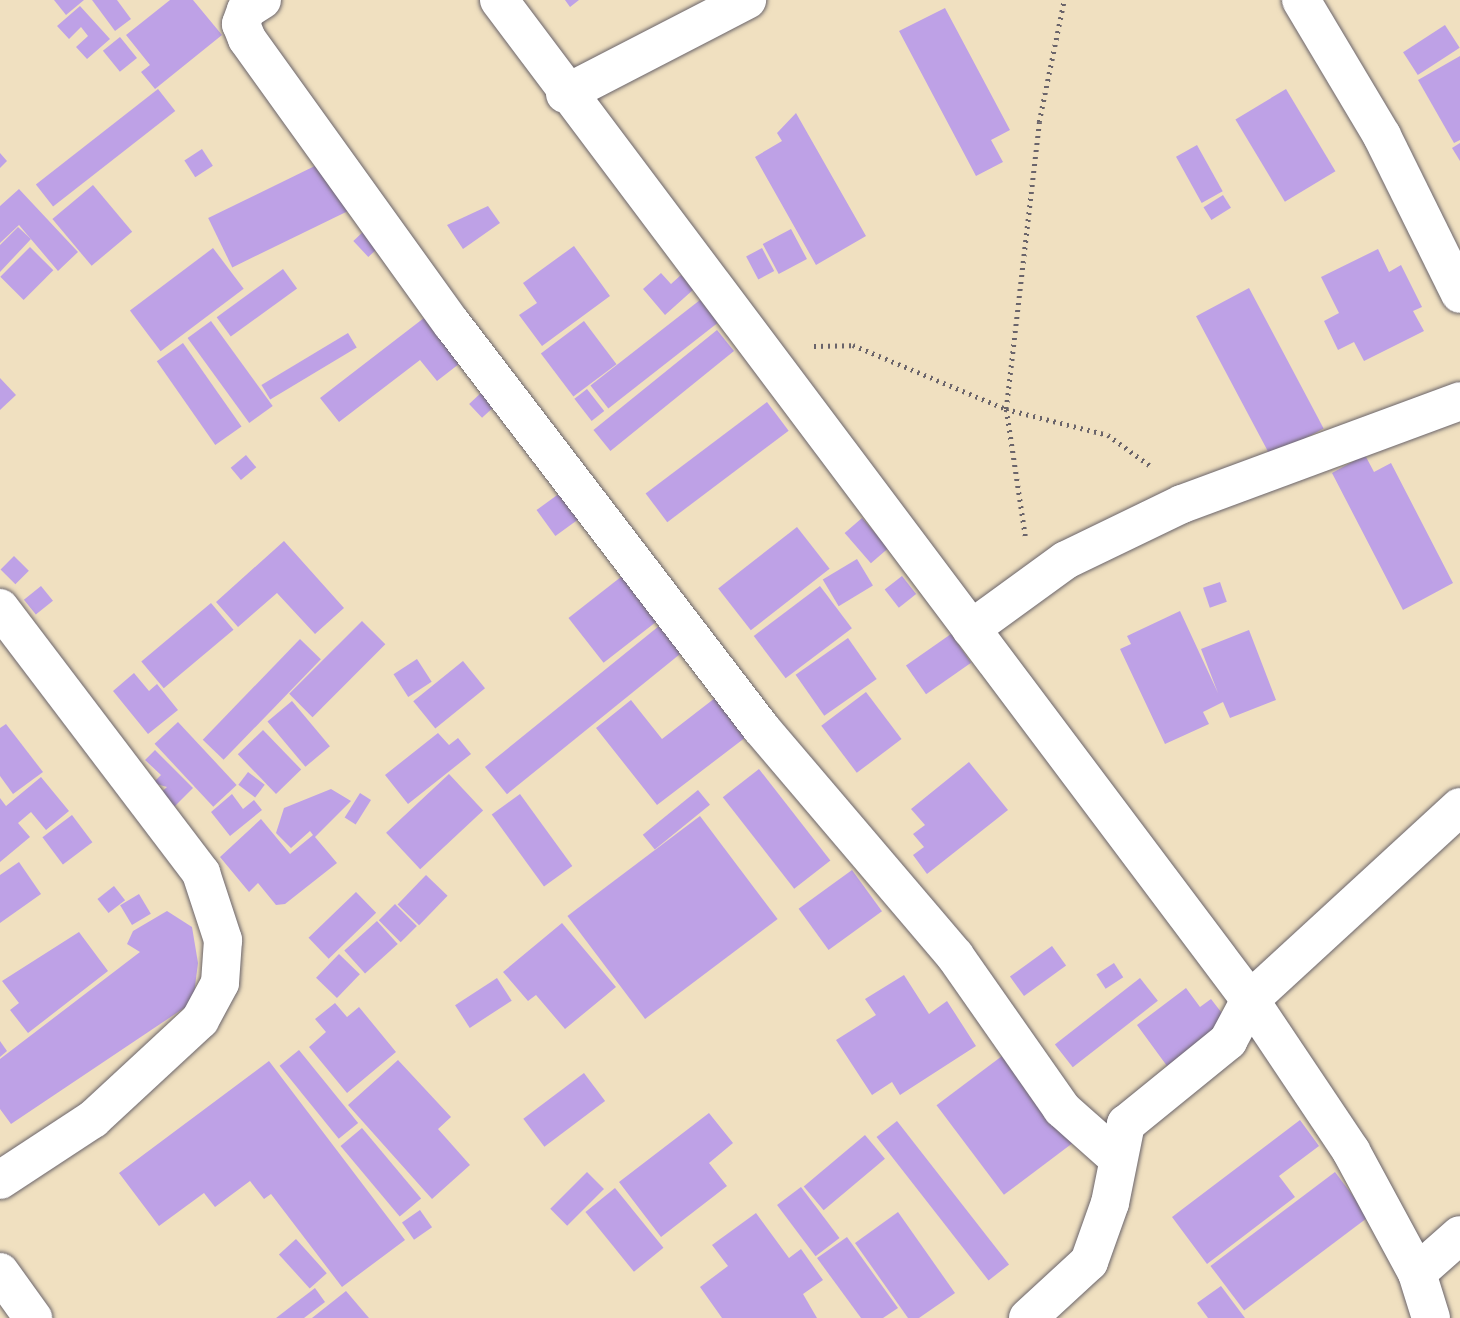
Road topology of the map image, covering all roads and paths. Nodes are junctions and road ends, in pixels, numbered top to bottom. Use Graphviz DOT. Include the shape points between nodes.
graph roads {
  1 [pos="262,0"];
  2 [pos="499,0"];
  3 [pos="747,0"];
  4 [pos="1064,0"];
  5 [pos="1301,0"];
  6 [pos="565,94"];
  7 [pos="1460,294"];
  8 [pos="765,358"];
  9 [pos="1460,401"];
  10 [pos="1006,409"];
  11 [pos="1182,504"];
  12 [pos="1032,585"];
  13 [pos="0,608"];
  14 [pos="971,629"];
  15 [pos="1460,807"];
  16 [pos="1250,1000"];
  17 [pos="1115,1156"];
  18 [pos="0,1180"];
  19 [pos="1460,1235"];
  20 [pos="0,1272"];
  21 [pos="1417,1273"];
  22 [pos="33,1318"];
  23 [pos="1028,1318"];
  24 [pos="1432,1318"];
  1 -- 17 [label="street" via="246,10 241,24 247,39 444,313 761,728 955,956 1062,1108"];
  2 -- 6 [label="street"];
  3 -- 6 [label="street"];
  4 -- 10 [label="path" via="1039,122"];
  5 -- 7 [label="street" via="1382,136"];
  6 -- 8 [label="street"];
  8 -- 10 [label="path" via="819,345 853,345"];
  8 -- 14 [label="street"];
  9 -- 11 [label="street"];
  10 -- 11 [label="path" via="1108,435 1145,458"];
  10 -- 12 [label="path"];
  11 -- 12 [label="street" via="1066,561"];
  12 -- 14 [label="street"];
  13 -- 18 [label="street" via="201,873 223,940 220,983 200,1020 93,1119"];
  14 -- 16 [label="street"];
  15 -- 16 [label="street"];
  16 -- 17 [label="street" via="1228,1041 1126,1124"];
  16 -- 21 [label="street" via="1351,1151"];
  17 -- 23 [label="street" via="1110,1203 1089,1262"];
  19 -- 21 [label="street"];
  20 -- 22 [label="street"];
  21 -- 24 [label="street"];
}
